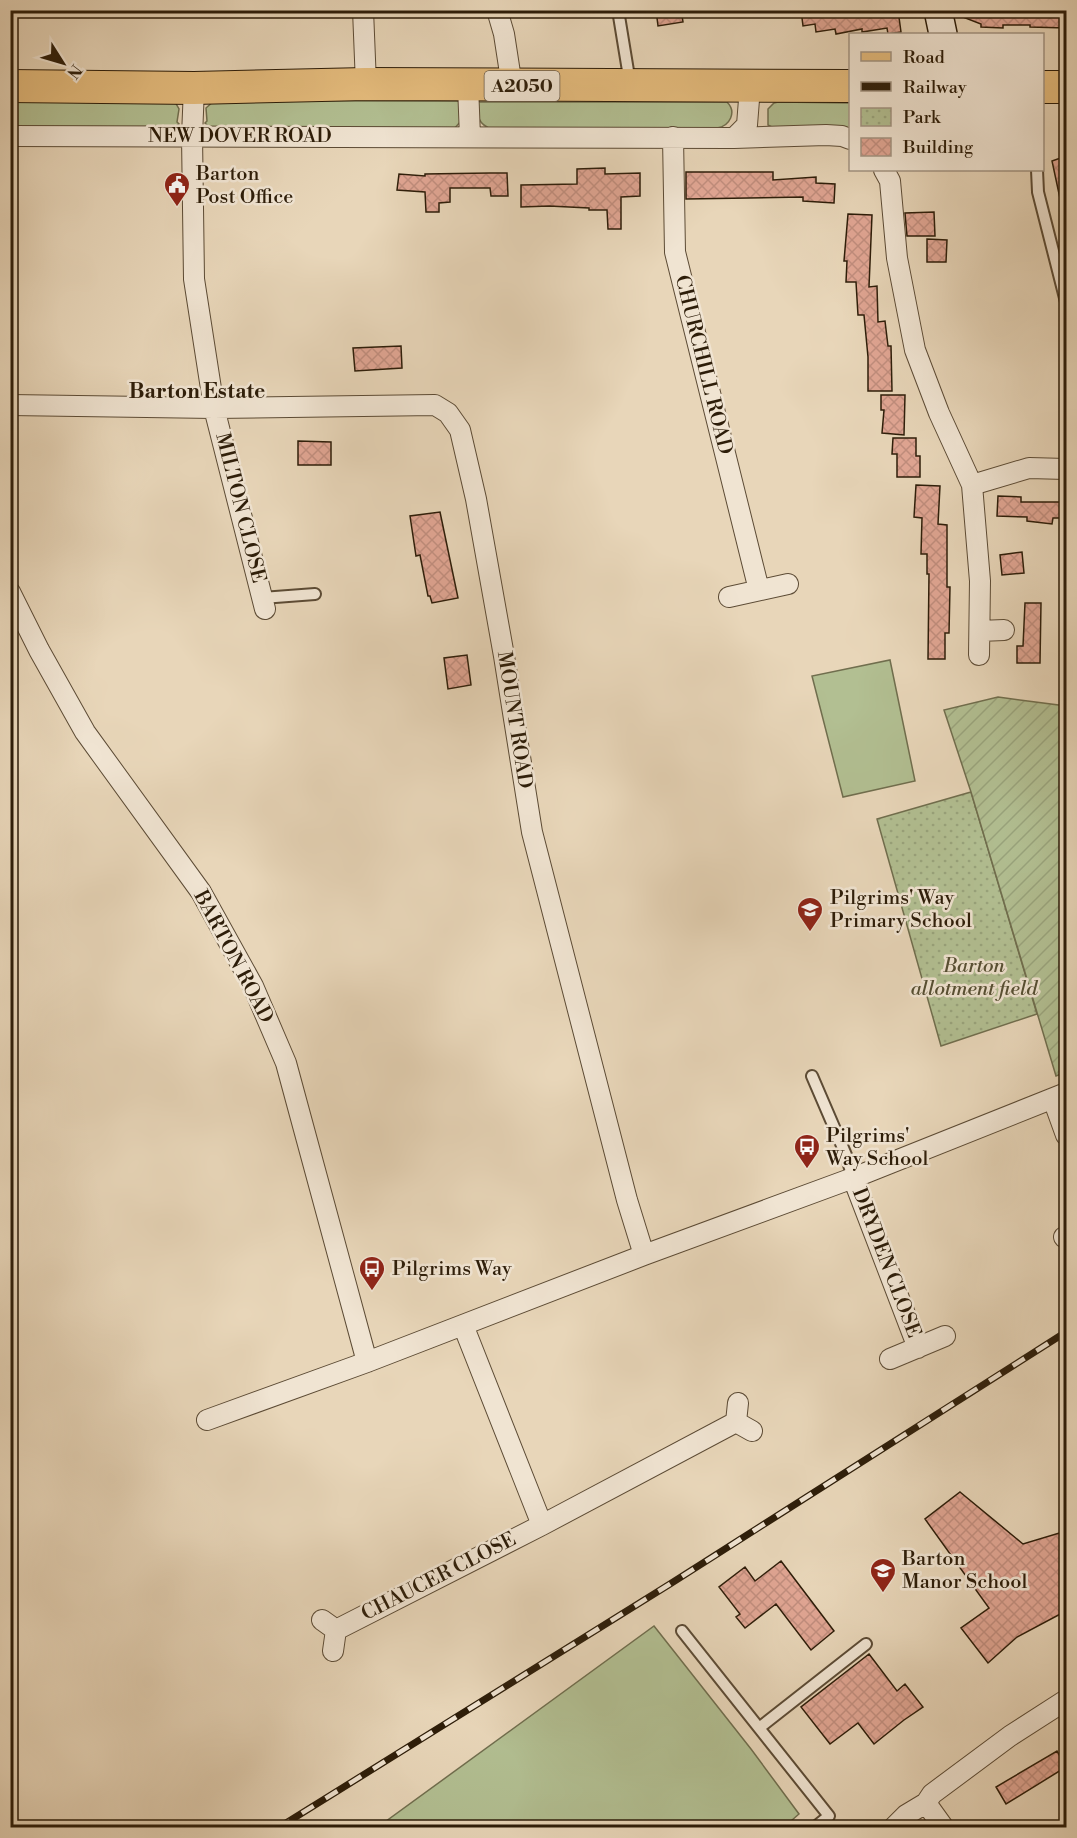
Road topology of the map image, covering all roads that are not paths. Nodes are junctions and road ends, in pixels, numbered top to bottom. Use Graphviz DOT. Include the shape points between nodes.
graph roads {
  1 [pos="363,10"];
  2 [pos="497,10"];
  3 [pos="618,10"];
  4 [pos="938,10"];
  5 [pos="943,33"];
  6 [pos="366,84"];
  7 [pos="468,85"];
  8 [pos="10,86"];
  9 [pos="512,86"];
  10 [pos="630,86"];
  11 [pos="849,86"];
  12 [pos="750,87"];
  13 [pos="1044,87"];
  14 [pos="1066,87"];
  15 [pos="194,88"];
  16 [pos="741,131"];
  17 [pos="10,136"];
  18 [pos="192,136"];
  19 [pos="470,137"];
  20 [pos="673,137"];
  21 [pos="849,139"];
  22 [pos="885,171"];
  23 [pos="1037,171"];
  24 [pos="1066,302"];
  25 [pos="10,405"];
  26 [pos="214,408"];
  27 [pos="1066,469"];
  28 [pos="972,485"];
  29 [pos="788,584"];
  30 [pos="759,591"];
  31 [pos="10,592"];
  32 [pos="315,594"];
  33 [pos="729,597"];
  34 [pos="263,603"];
  35 [pos="1004,630"];
  36 [pos="980,631"];
  37 [pos="980,655"];
  38 [pos="812,1076"];
  39 [pos="1060,1096"];
  40 [pos="1066,1135"];
  41 [pos="853,1178"];
  42 [pos="644,1255"];
  43 [pos="463,1325"];
  44 [pos="945,1336"];
  45 [pos="918,1348"];
  46 [pos="890,1359"];
  47 [pos="367,1362"];
  48 [pos="742,1419"];
  49 [pos="207,1420"];
  50 [pos="542,1525"];
  51 [pos="682,1631"];
  52 [pos="866,1644"];
  53 [pos="333,1651"];
  54 [pos="1066,1700"];
  55 [pos="759,1728"];
  56 [pos="926,1803"];
  57 [pos="814,1827"];
  58 [pos="893,1827"];
  59 [pos="944,1827"];
  1 -- 6 [label="street"];
  2 -- 9 [label="street"];
  3 -- 10 [label="lane"];
  4 -- 5 [label="main road"];
  6 -- 7 [label="main road, A2050"];
  6 -- 15 [label="main road, A2050"];
  7 -- 9 [label="main road, A2050"];
  7 -- 19 [label="street"];
  8 -- 15 [label="main road, A2050"];
  9 -- 10 [label="main road, A2050"];
  10 -- 12 [label="main road, A2050"];
  11 -- 12 [label="main road, A2050"];
  12 -- 16 [label="street"];
  13 -- 14 [label="main road"];
  15 -- 18 [label="street"];
  16 -- 20 [label="street, NEW DOVER ROAD"];
  16 -- 21 [label="street, NEW DOVER ROAD"];
  17 -- 18 [label="street, NEW DOVER ROAD"];
  18 -- 19 [label="street, NEW DOVER ROAD"];
  18 -- 26 [label="street" via="194,279"];
  19 -- 20 [label="street, NEW DOVER ROAD"];
  20 -- 30 [label="street, CHURCHILL ROAD" via="675,252"];
  22 -- 28 [label="street" via="890,181 897,258 915,350"];
  23 -- 24 [label="lane" via="1038,192"];
  25 -- 26 [label="street"];
  26 -- 34 [label="street, MILTON CLOSE"];
  26 -- 42 [label="street, MOUNT ROAD" via="435,405 448,413 460,430 476,499 532,832"];
  27 -- 28 [label="street" via="1029,468"];
  28 -- 36 [label="street"];
  29 -- 30 [label="street"];
  30 -- 33 [label="street"];
  31 -- 47 [label="street, BARTON ROAD" via="85,732 201,892 253,986 286,1063"];
  32 -- 34 [label="lane"];
  35 -- 36 [label="street"];
  36 -- 37 [label="street"];
  38 -- 41 [label="lane"];
  39 -- 40 [label="street"];
  39 -- 41 [label="street"];
  41 -- 42 [label="street"];
  41 -- 45 [label="street, DRYDEN CLOSE"];
  42 -- 43 [label="street"];
  43 -- 47 [label="street"];
  43 -- 50 [label="street"];
  44 -- 45 [label="street, DRYDEN CLOSE"];
  45 -- 46 [label="street, DRYDEN CLOSE"];
  47 -- 49 [label="street"];
  48 -- 50 [label="street, CHAUCER CLOSE"];
  50 -- 53 [label="street, CHAUCER CLOSE" via="329,1625"];
  51 -- 55 [label="lane"];
  52 -- 55 [label="lane"];
  54 -- 56 [label="street" via="984,1755 932,1794"];
  55 -- 57 [label="lane" via="829,1816"];
  56 -- 58 [label="street"];
  56 -- 59 [label="street"];
}
